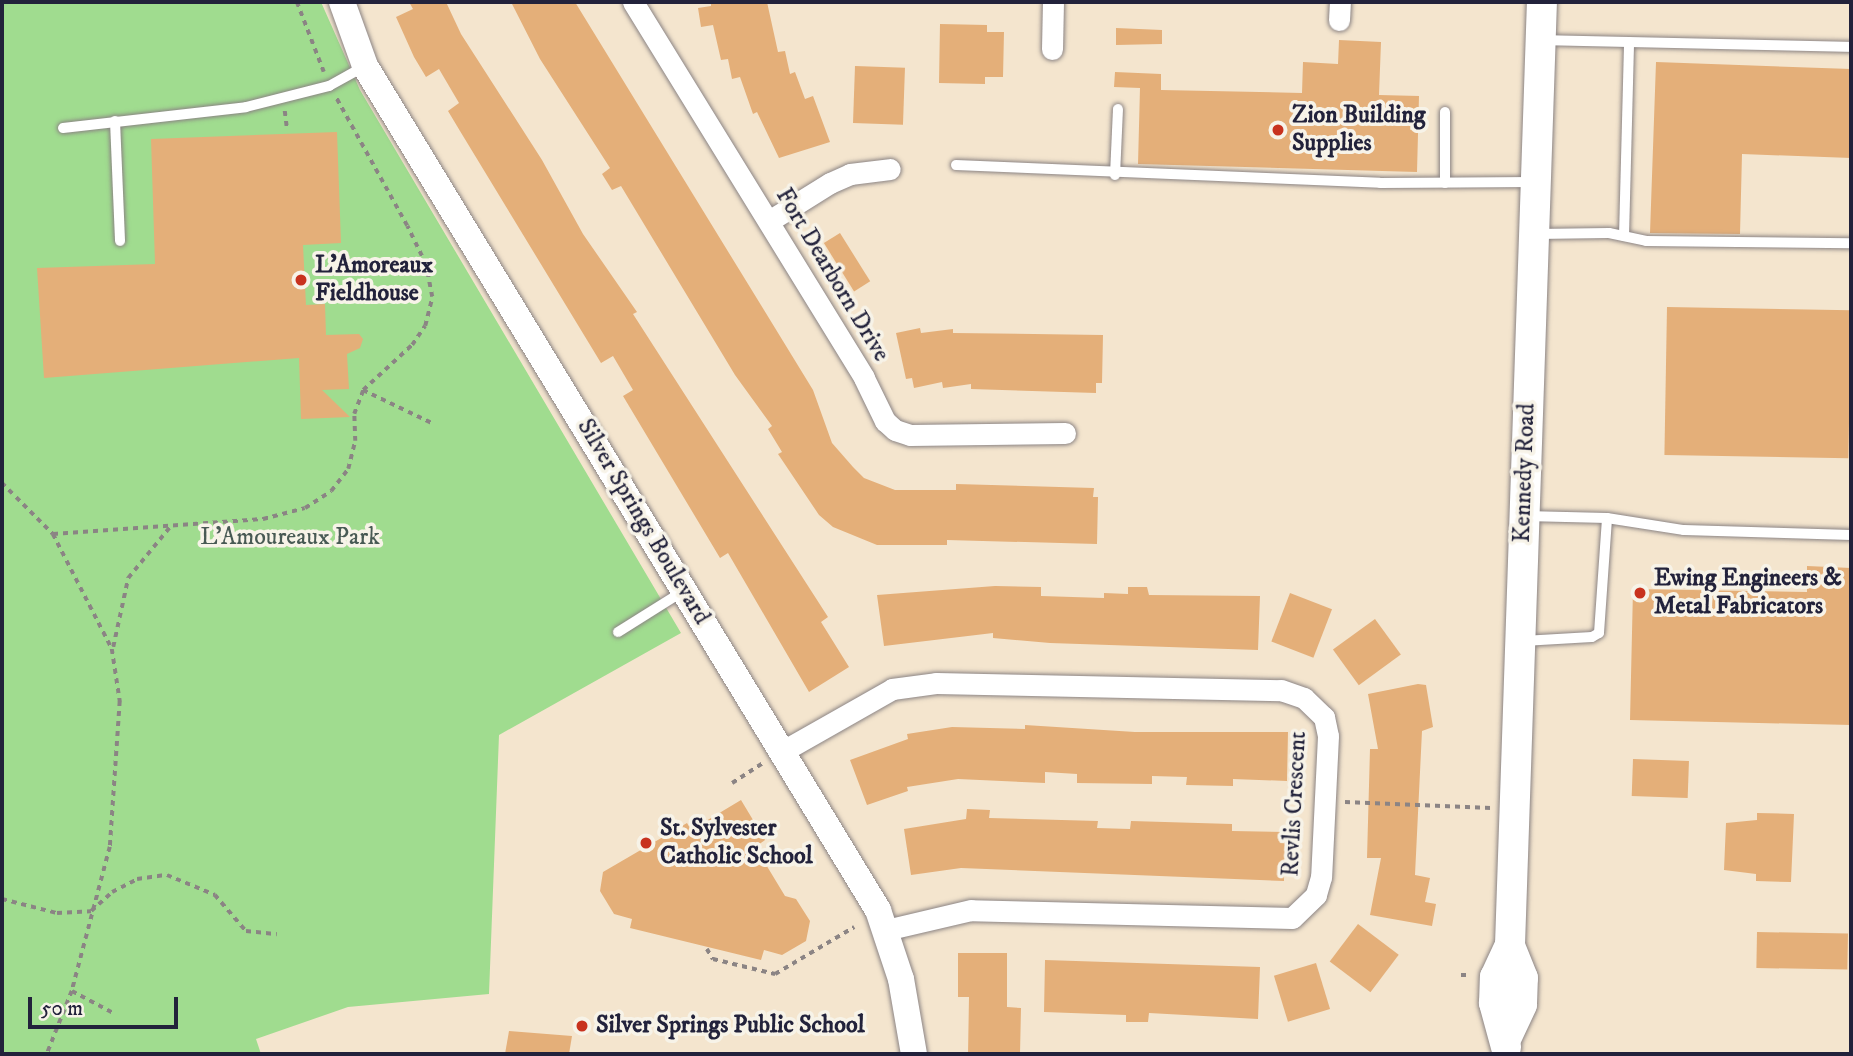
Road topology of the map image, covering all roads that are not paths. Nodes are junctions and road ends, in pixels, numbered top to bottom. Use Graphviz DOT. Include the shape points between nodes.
graph roads {
  1 [pos="342,2"];
  2 [pos="633,2"];
  3 [pos="1053,2"];
  4 [pos="1542,2"];
  5 [pos="1541,40"];
  6 [pos="1629,43"];
  7 [pos="1851,47"];
  8 [pos="1052,49"];
  9 [pos="366,66"];
  10 [pos="1118,109"];
  11 [pos="1446,113"];
  12 [pos="115,121"];
  13 [pos="63,128"];
  14 [pos="956,165"];
  15 [pos="890,169"];
  16 [pos="1115,175"];
  17 [pos="1534,182"];
  18 [pos="1445,183"];
  19 [pos="769,221"];
  20 [pos="1532,234"];
  21 [pos="1624,236"];
  22 [pos="120,241"];
  23 [pos="1851,243"];
  24 [pos="1065,433"];
  25 [pos="1524,516"];
  26 [pos="1606,518"];
  27 [pos="1851,535"];
  28 [pos="685,590"];
  29 [pos="618,632"];
  30 [pos="1520,641"];
  31 [pos="777,755"];
  32 [pos="886,930"];
  33 [pos="1506,1046"];
  34 [pos="914,1054"];
  1 -- 9 [label="street, Silver Springs Boulevard"];
  2 -- 19 [label="street, Fort Dearborn Drive"];
  3 -- 8 [label="street"];
  4 -- 5 [label="main road, Kennedy Road"];
  5 -- 6 [label="lane"];
  5 -- 17 [label="main road, Kennedy Road"];
  6 -- 7 [label="lane"];
  6 -- 21 [label="lane"];
  9 -- 12 [label="lane" via="329,86 246,107"];
  9 -- 28 [label="street, Silver Springs Boulevard"];
  10 -- 16 [label="lane"];
  11 -- 18 [label="lane"];
  12 -- 13 [label="lane"];
  12 -- 22 [label="lane"];
  14 -- 16 [label="lane"];
  15 -- 19 [label="street" via="840,178"];
  16 -- 18 [label="lane"];
  17 -- 18 [label="lane"];
  17 -- 20 [label="main road, Kennedy Road"];
  19 -- 24 [label="street, Fort Dearborn Drive" via="885,421 895,430 910,435"];
  20 -- 21 [label="lane"];
  20 -- 25 [label="main road, Kennedy Road"];
  21 -- 23 [label="lane" via="1646,241"];
  25 -- 26 [label="lane"];
  25 -- 30 [label="main road, Kennedy Road"];
  26 -- 27 [label="lane" via="1684,530"];
  26 -- 30 [label="lane" via="1599,633 1592,638"];
  28 -- 29 [label="lane"];
  28 -- 31 [label="street, Silver Springs Boulevard"];
  30 -- 33 [label="main road, Kennedy Road" via="1510,945 1495,977 1494,1003"];
  31 -- 32 [label="street, Silver Springs Boulevard"];
  31 -- 32 [label="street, Revlis Crescent" via="892,689 959,682 1281,690 1304,698 1324,717 1324,802 1316,895 1292,918 971,910"];
  32 -- 34 [label="street, Silver Springs Boulevard" via="901,979"];
}
